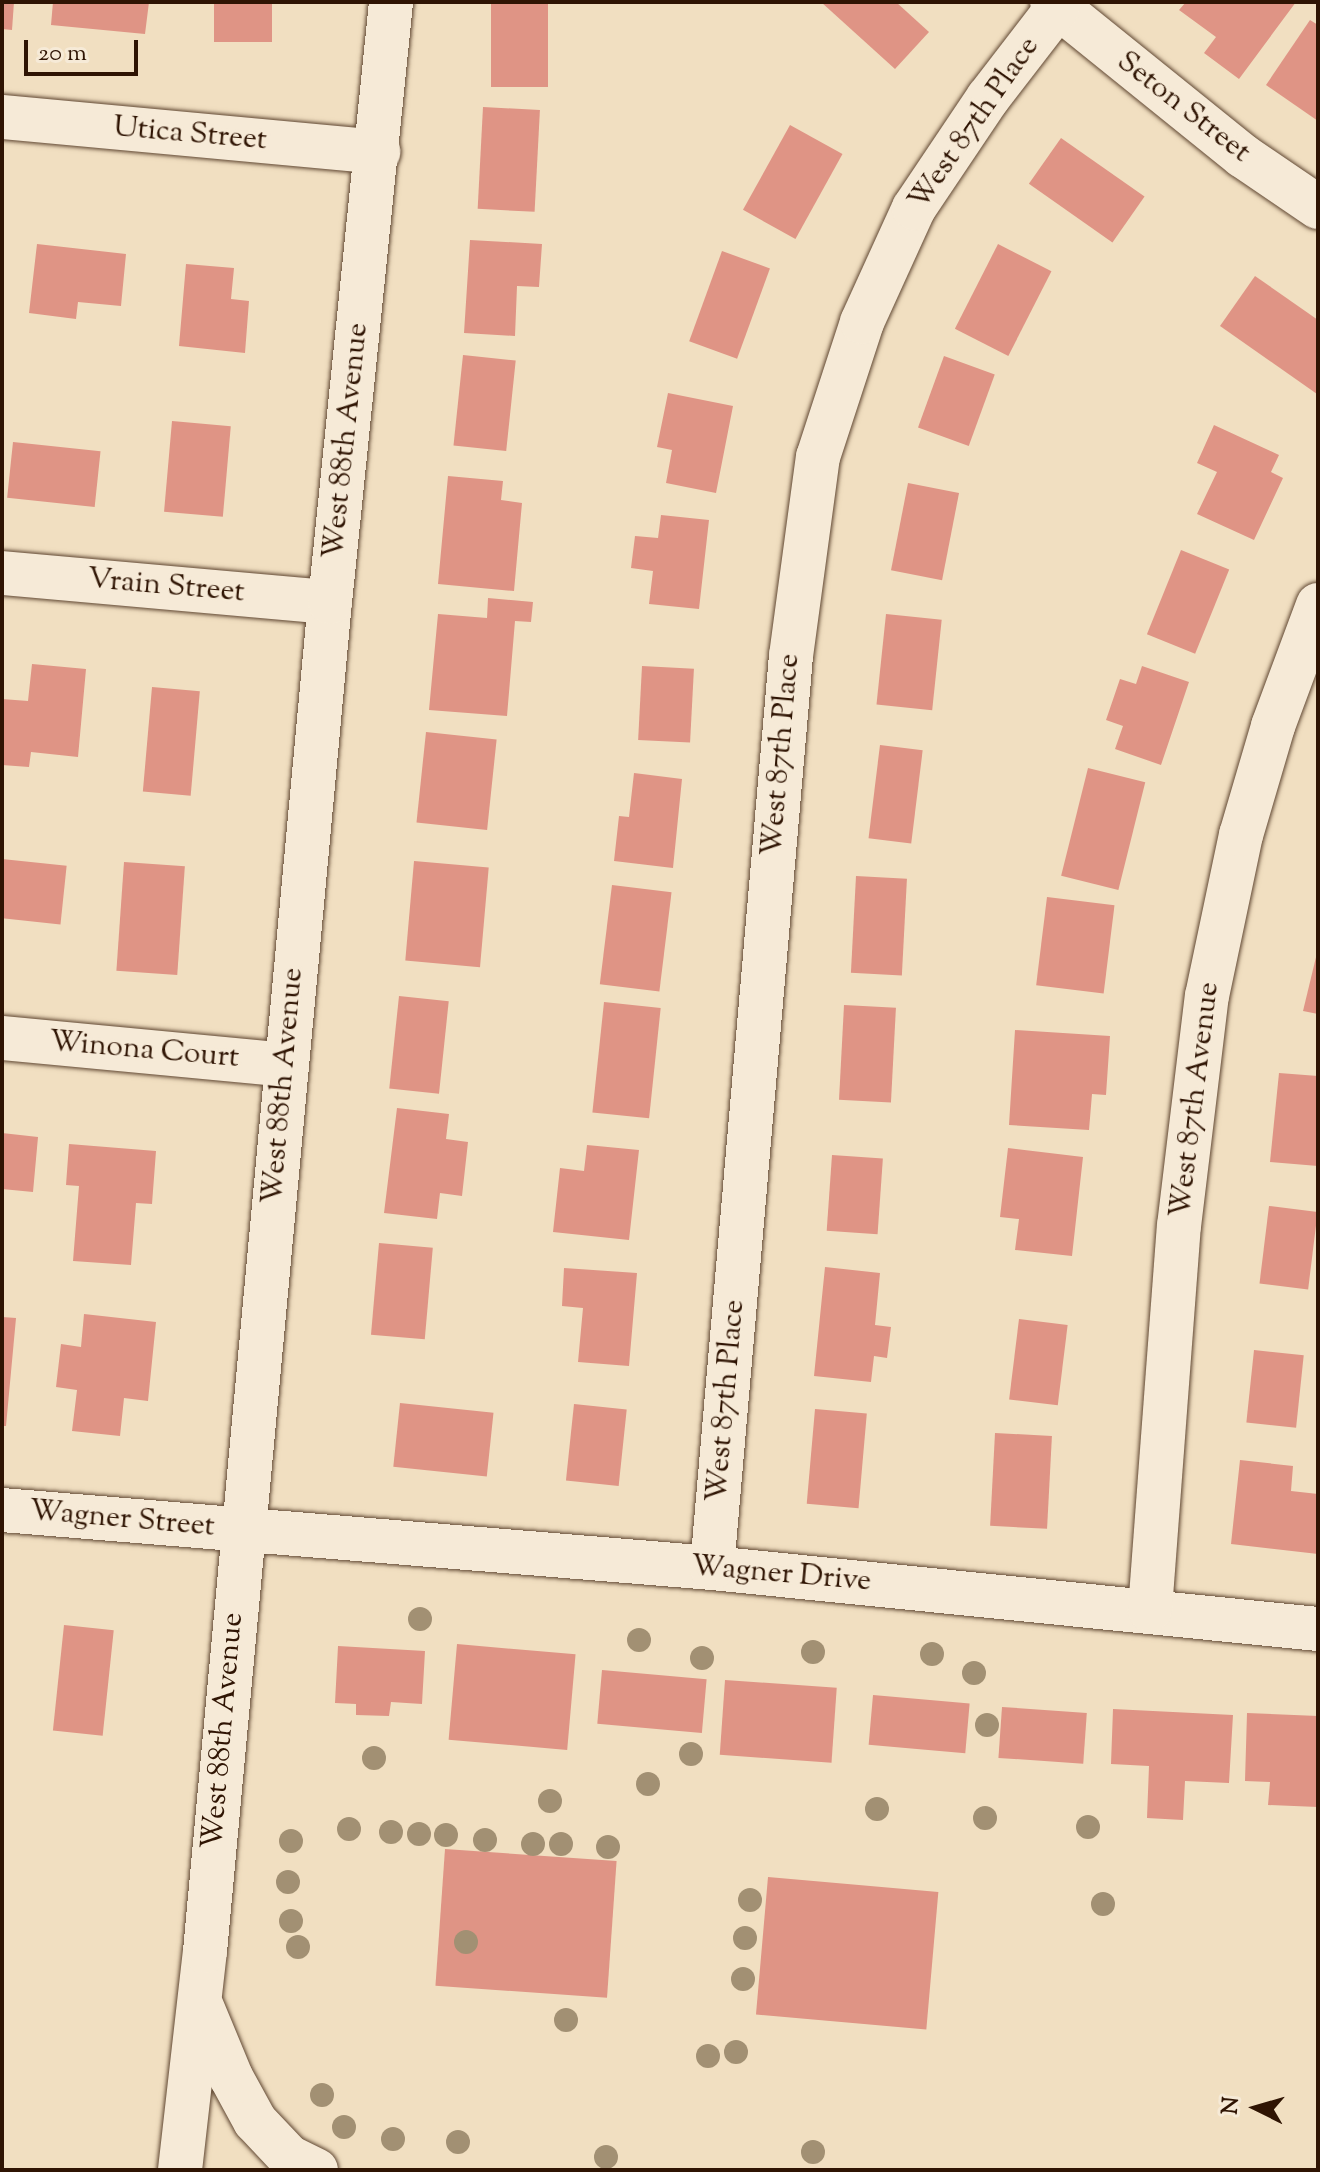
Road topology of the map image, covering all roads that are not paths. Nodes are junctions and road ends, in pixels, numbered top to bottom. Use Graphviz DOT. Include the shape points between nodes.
graph roads {
  1 [pos="391,2"];
  2 [pos="1055,5"];
  3 [pos="2,117"];
  4 [pos="378,152"];
  5 [pos="1318,207"];
  6 [pos="2,573"];
  7 [pos="330,602"];
  8 [pos="1318,605"];
  9 [pos="2,1038"];
  10 [pos="286,1065"];
  11 [pos="2,1510"];
  12 [pos="242,1531"];
  13 [pos="712,1568"];
  14 [pos="1150,1610"];
  15 [pos="1318,1629"];
  16 [pos="200,2001"];
  17 [pos="180,2170"];
  18 [pos="316,2170"];
  1 -- 4 [label="street, West 88th Avenue"];
  2 -- 5 [label="street, Seton Street" via="1206,128"];
  2 -- 13 [label="street, West 87th Place" via="914,208 862,322 818,457 791,656"];
  3 -- 4 [label="street, Utica Street"];
  4 -- 7 [label="street, West 88th Avenue"];
  6 -- 7 [label="street, Vrain Street"];
  7 -- 10 [label="street, West 88th Avenue"];
  8 -- 14 [label="street, West 87th Avenue" via="1273,726 1241,835 1207,996 1179,1226"];
  9 -- 10 [label="street, Winona Court"];
  10 -- 12 [label="street, West 88th Avenue"];
  11 -- 12 [label="street, Wagner Street"];
  12 -- 13 [label="street, Wagner Drive"];
  12 -- 16 [label="street, West 88th Avenue"];
  13 -- 14 [label="street, Wagner Drive"];
  14 -- 15 [label="street, Wagner Drive"];
  16 -- 17 [label="street, West 88th Avenue"];
  16 -- 18 [label="street" via="255,2121 289,2157"];
}
